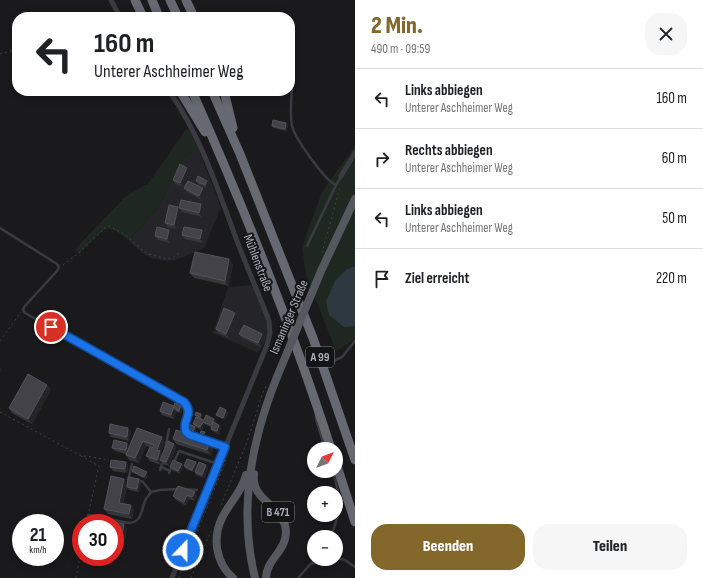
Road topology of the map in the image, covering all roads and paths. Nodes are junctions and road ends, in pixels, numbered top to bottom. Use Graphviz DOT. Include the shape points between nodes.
graph roads {
  1 [pos="111,0"];
  2 [pos="135,0"];
  3 [pos="152,0"];
  4 [pos="170,0"];
  5 [pos="186,0"];
  6 [pos="117,12"];
  7 [pos="141,12"];
  8 [pos="157,12"];
  9 [pos="176,12"];
  10 [pos="192,12"];
  11 [pos="12,50"];
  12 [pos="0,54"];
  13 [pos="173,96"];
  14 [pos="183,96"];
  15 [pos="194,96"];
  16 [pos="214,96"];
  17 [pos="225,96"];
  18 [pos="292,96"];
  19 [pos="355,153"];
  20 [pos="240,154"];
  21 [pos="223,160"];
  22 [pos="341,176"];
  23 [pos="336,185"];
  24 [pos="355,198"];
  25 [pos="0,228"];
  26 [pos="307,246"];
  27 [pos="180,252"];
  28 [pos="321,256"];
  29 [pos="59,267"];
  30 [pos="23,310"];
  31 [pos="0,341"];
  32 [pos="355,341"];
  33 [pos="323,366"];
  34 [pos="269,380"];
  35 [pos="315,398"];
  36 [pos="0,412"];
  37 [pos="169,429"];
  38 [pos="197,438"];
  39 [pos="204,440"];
  40 [pos="324,442"];
  41 [pos="329,442"];
  42 [pos="225,447"];
  43 [pos="254,448"];
  44 [pos="79,455"];
  45 [pos="109,460"];
  46 [pos="355,460"];
  47 [pos="226,461"];
  48 [pos="132,464"];
  49 [pos="218,464"];
  50 [pos="335,478"];
  51 [pos="341,478"];
  52 [pos="197,490"];
  53 [pos="150,492"];
  54 [pos="220,508"];
  55 [pos="88,514"];
  56 [pos="124,522"];
  57 [pos="355,522"];
  58 [pos="212,529"];
  59 [pos="333,530"];
  60 [pos="343,560"];
  61 [pos="78,566"];
  62 [pos="309,566"];
  63 [pos="355,567"];
  64 [pos="254,576"];
  65 [pos="76,578"];
  66 [pos="172,578"];
  67 [pos="179,578"];
  68 [pos="191,578"];
  69 [pos="233,578"];
  70 [pos="266,578"];
  71 [pos="298,578"];
  1 -- 6 [label="street"];
  2 -- 7 [label="highway"];
  3 -- 8 [label="highway"];
  4 -- 9 [label="highway"];
  5 -- 10 [label="highway"];
  11 -- 12 [label="path"];
  13 -- 42 [label="street, Mühlenstraße" via="190,124 224,202 269,321 270,334 267,345"];
  14 -- 21 [label="highway"];
  15 -- 21 [label="highway, A 99"];
  16 -- 20 [label="highway, A 99"];
  17 -- 20 [label="highway"];
  18 -- 23 [label="lane" via="295,132 324,175"];
  19 -- 22 [label="street"];
  20 -- 33 [label="highway, A 99"];
  21 -- 35 [label="highway, A 99"];
  22 -- 23 [label="lane"];
  22 -- 28 [label="path" via="337,201"];
  23 -- 26 [label="lane"];
  24 -- 43 [label="main road, Ismaninger Straße / B 471, bridge" via="277,376 262,416"];
  25 -- 29 [label="lane"];
  27 -- 29 [label="path" via="167,259 148,254 126,235 109,226"];
  29 -- 30 [label="lane"];
  30 -- 31 [label="path"];
  30 -- 38 [label="lane" via="184,402 189,411 186,432"];
  32 -- 33 [label="lane" via="342,357"];
  33 -- 46 [label="highway, A 99"];
  34 -- 54 [label="path" via="248,442"];
  35 -- 40 [label="lane" via="316,419"];
  35 -- 41 [label="highway, A 99"];
  36 -- 44 [label="path"];
  37 -- 49 [label="lane" via="160,468 169,472 179,451"];
  39 -- 42 [label="lane"];
  42 -- 49 [label="street, Mühlenstraße"];
  43 -- 64 [label="main road" via="248,486 250,548"];
  43 -- 69 [label="main road, B 471" via="249,456 242,487 222,518 216,540 222,564"];
  43 -- 70 [label="main road, B 471" via="256,488 262,498 281,515 286,534 285,542 266,573"];
  44 -- 45 [label="path"];
  44 -- 55 [label="path" via="99,466"];
  47 -- 67 [label="path"];
  48 -- 53 [label="lane" via="129,478 143,482"];
  49 -- 66 [label="street, Mühlenstraße"];
  50 -- 59 [label="lane" via="339,495"];
  51 -- 57 [label="highway"];
  52 -- 53 [label="lane" via="176,488"];
  53 -- 56 [label="lane" via="139,519 135,522"];
  58 -- 68 [label="path"];
  60 -- 63 [label="lane"];
  61 -- 65 [label="path"];
  62 -- 71 [label="lane"];
}
